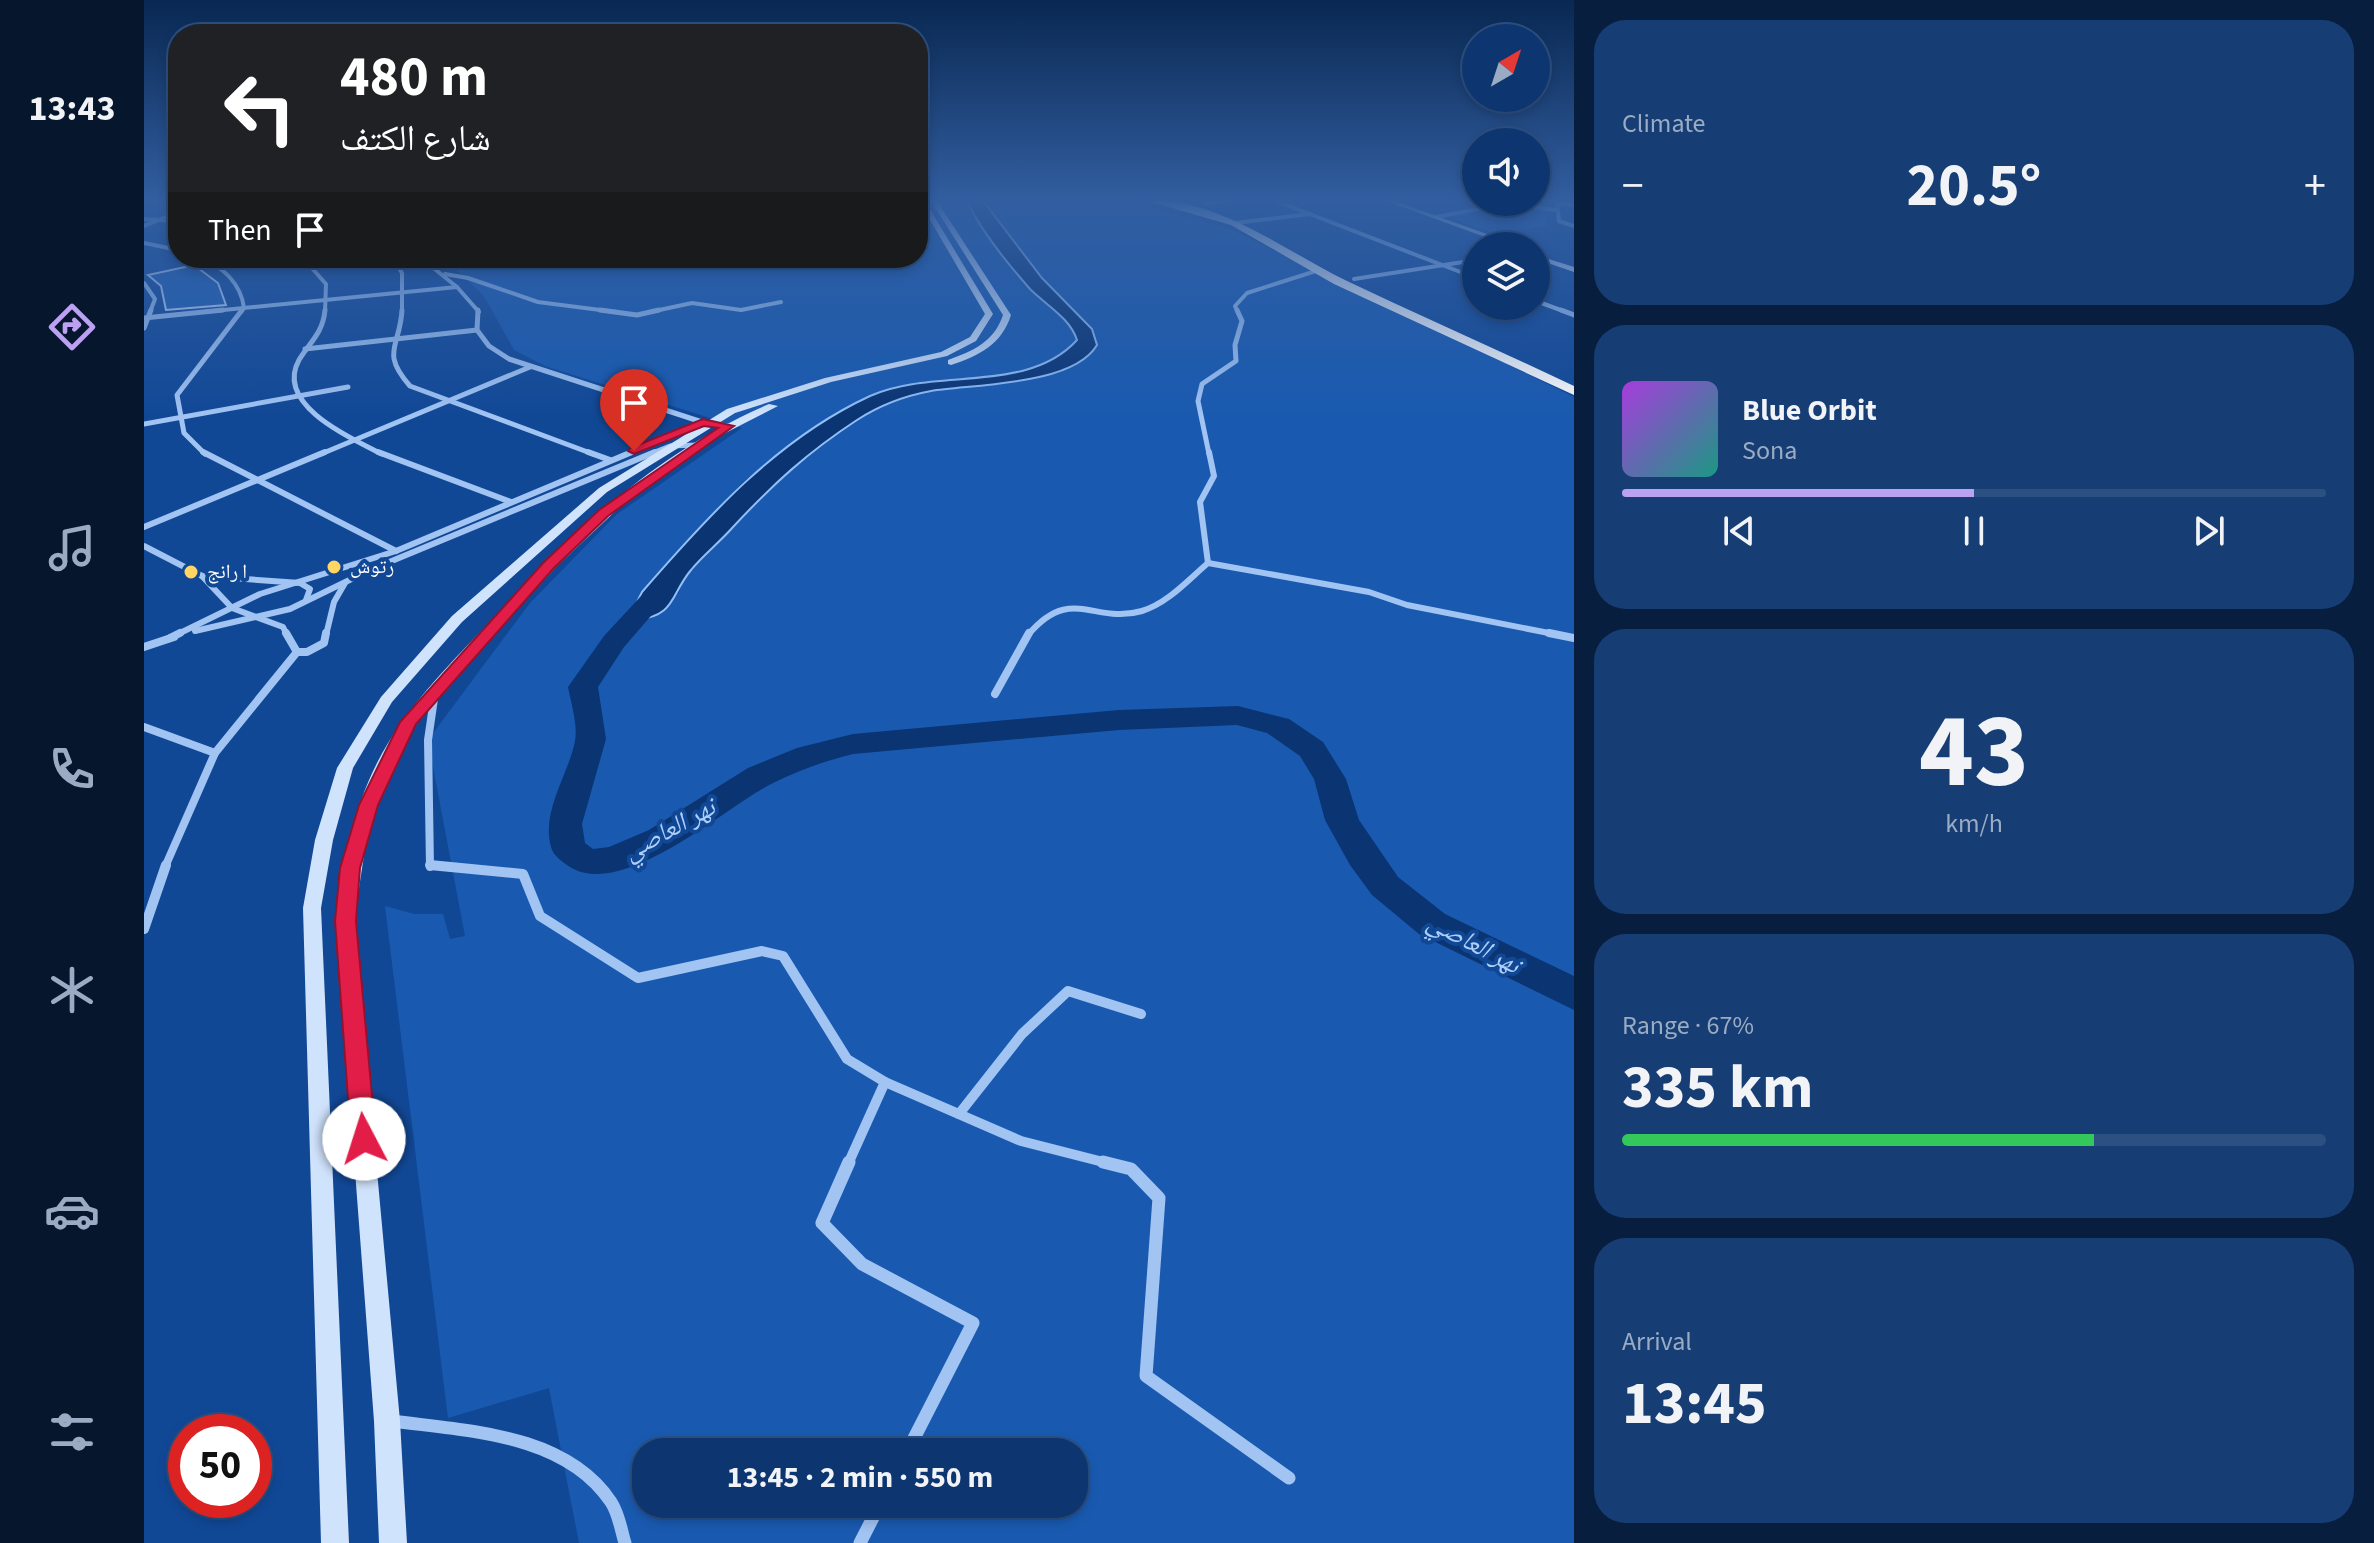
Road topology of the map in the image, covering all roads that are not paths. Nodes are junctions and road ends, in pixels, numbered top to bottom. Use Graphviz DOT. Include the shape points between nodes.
graph roads {
  1 [pos="224,273"];
  2 [pos="316,273"];
  3 [pos="402,273"];
  4 [pos="965,273"];
  5 [pos="982,273"];
  6 [pos="1310,273"];
  7 [pos="1325,273"];
  8 [pos="1342,273"];
  9 [pos="1392,273"];
  10 [pos="444,274"];
  11 [pos="1354,279"];
  12 [pos="144,283"];
  13 [pos="457,287"];
  14 [pos="401,292"];
  15 [pos="323,300"];
  16 [pos="781,302"];
  17 [pos="1550,306"];
  18 [pos="244,308"];
  19 [pos="1574,315"];
  20 [pos="147,318"];
  21 [pos="144,328"];
  22 [pos="477,330"];
  23 [pos="396,339"];
  24 [pos="305,349"];
  25 [pos="530,367"];
  26 [pos="1574,380"];
  27 [pos="348,387"];
  28 [pos="1574,391"];
  29 [pos="297,397"];
  30 [pos="450,402"];
  31 [pos="181,418"];
  32 [pos="144,424"];
  33 [pos="715,424"];
  34 [pos="353,442"];
  35 [pos="678,444"];
  36 [pos="697,445"];
  37 [pos="617,467"];
  38 [pos="256,481"];
  39 [pos="512,502"];
  40 [pos="144,527"];
  41 [pos="144,546"];
  42 [pos="396,551"];
  43 [pos="1208,563"];
  44 [pos="202,576"];
  45 [pos="347,581"];
  46 [pos="291,582"];
  47 [pos="303,604"];
  48 [pos="232,608"];
  49 [pos="261,618"];
  50 [pos="170,638"];
  51 [pos="1574,638"];
  52 [pos="144,647"];
  53 [pos="297,652"];
  54 [pos="435,691"];
  55 [pos="995,694"];
  56 [pos="144,727"];
  57 [pos="215,753"];
  58 [pos="144,929"];
  59 [pos="1141,1014"];
  60 [pos="885,1082"];
  61 [pos="959,1114"];
  62 [pos="387,1421"];
  63 [pos="914,1438"];
  64 [pos="1289,1478"];
  65 [pos="873,1518"];
  66 [pos="335,1543"];
  67 [pos="393,1543"];
  68 [pos="625,1543"];
  69 [pos="860,1543"];
  1 -- 18 [label="street" via="242,290"];
  2 -- 15 [label="street" via="326,284"];
  3 -- 14 [label="street"];
  4 -- 33 [label="main road" via="989,314 966,345 784,392 731,411"];
  5 -- 33 [label="main road" via="1004,307 1005,326 978,352"];
  6 -- 43 [label="street" via="1247,293 1235,306 1242,321 1236,361 1202,384 1198,401 1214,476 1200,502"];
  7 -- 28 [label="highway"];
  8 -- 11 [label="highway"];
  9 -- 11 [label="street"];
  10 -- 13 [label="street"];
  10 -- 16 [label="street" via="538,302 637,315 692,303 741,310"];
  11 -- 26 [label="highway"];
  12 -- 20 [label="street" via="155,299"];
  13 -- 14 [label="street"];
  13 -- 22 [label="street" via="480,313"];
  14 -- 15 [label="street"];
  14 -- 23 [label="street"];
  15 -- 18 [label="street"];
  15 -- 24 [label="street" via="322,327"];
  17 -- 19 [label="street"];
  18 -- 20 [label="street"];
  18 -- 31 [label="street" via="193,366 177,395"];
  20 -- 21 [label="street"];
  22 -- 23 [label="street"];
  22 -- 25 [label="street" via="489,346"];
  23 -- 24 [label="street"];
  23 -- 30 [label="street" via="391,353 397,371 410,386"];
  24 -- 29 [label="street" via="297,359"];
  25 -- 30 [label="street"];
  25 -- 33 [label="street"];
  27 -- 29 [label="street"];
  29 -- 31 [label="street"];
  29 -- 34 [label="street"];
  30 -- 34 [label="street"];
  30 -- 37 [label="street"];
  31 -- 32 [label="street"];
  31 -- 38 [label="street" via="184,433 205,454"];
  33 -- 35 [label="main road"];
  33 -- 36 [label="main road"];
  33 -- 37 [label="street"];
  34 -- 38 [label="street"];
  34 -- 39 [label="street"];
  35 -- 36 [label="street"];
  35 -- 37 [label="main road"];
  36 -- 54 [label="main road" via="604,513 548,566"];
  37 -- 39 [label="street"];
  37 -- 45 [label="street"];
  37 -- 66 [label="main road" via="457,619 386,700 345,768 324,840 312,908 313,980"];
  38 -- 40 [label="street"];
  38 -- 42 [label="street"];
  39 -- 42 [label="street"];
  41 -- 44 [label="street"];
  42 -- 46 [label="street"];
  43 -- 51 [label="street"];
  43 -- 55 [label="street" via="1150,608 1118,614 1078,606 1055,609 1017,648"];
  44 -- 46 [label="street"];
  44 -- 48 [label="street"];
  45 -- 47 [label="street"];
  45 -- 53 [label="street" via="334,602 324,643"];
  46 -- 47 [label="street" via="310,589"];
  46 -- 48 [label="street"];
  47 -- 49 [label="street"];
  48 -- 49 [label="street"];
  48 -- 50 [label="street"];
  49 -- 50 [label="street"];
  49 -- 53 [label="street" via="283,627"];
  50 -- 52 [label="street"];
  53 -- 57 [label="street"];
  54 -- 60 [label="street" via="428,740 430,867 523,874 540,916 638,978 762,951 783,956 847,1059"];
  54 -- 62 [label="main road" via="409,722 368,805 350,868 345,921"];
  56 -- 57 [label="street"];
  57 -- 58 [label="street" via="173,845"];
  59 -- 61 [label="street" via="1068,991 1022,1034"];
  60 -- 61 [label="street"];
  60 -- 63 [label="street" via="822,1223 862,1264 973,1323"];
  61 -- 64 [label="street" via="1021,1141 1131,1169 1159,1198 1146,1376"];
  62 -- 67 [label="main road"];
  62 -- 68 [label="street" via="521,1443 579,1467 612,1503"];
  65 -- 69 [label="street"];
}
